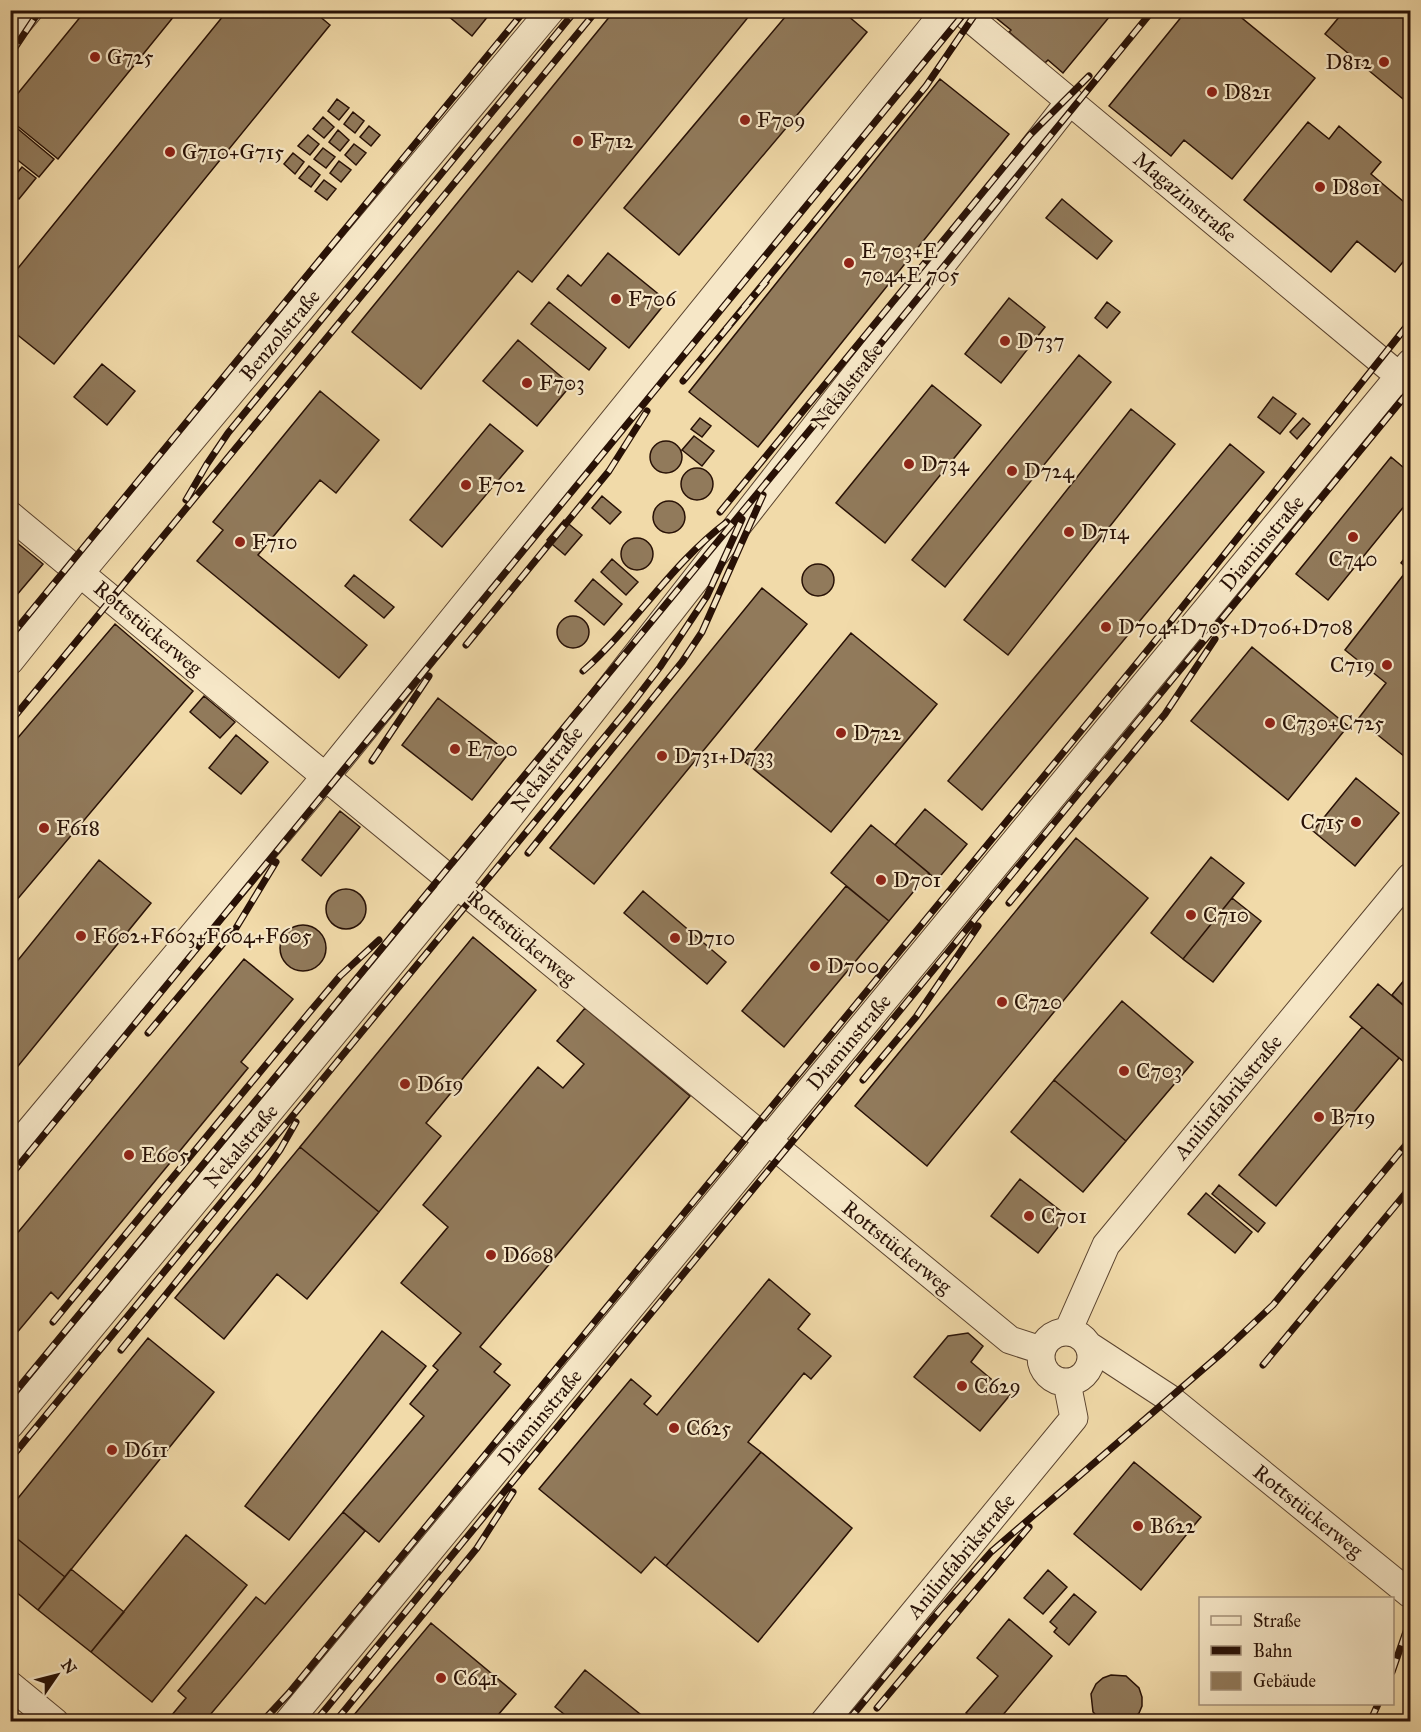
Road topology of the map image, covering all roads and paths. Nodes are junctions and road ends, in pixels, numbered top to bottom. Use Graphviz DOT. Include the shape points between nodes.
graph roads {
  1 [pos="29,10"];
  2 [pos="551,10"];
  3 [pos="946,10"];
  4 [pos="960,10"];
  5 [pos="10,33"];
  6 [pos="1070,101"];
  7 [pos="1407,375"];
  8 [pos="10,514"];
  9 [pos="81,572"];
  10 [pos="10,661"];
  11 [pos="325,777"];
  12 [pos="1410,877"];
  13 [pos="457,884"];
  14 [pos="767,1141"];
  15 [pos="10,1154"];
  16 [pos="1078,1338"];
  17 [pos="1041,1350"];
  18 [pos="1066,1383"];
  19 [pos="10,1425"];
  20 [pos="1410,1594"];
  21 [pos="10,1685"];
  22 [pos="55,1722"];
  23 [pos="288,1722"];
  24 [pos="824,1722"];
  1 -- 5 [label="street"];
  2 -- 9 [label="street, Benzolstraße"];
  3 -- 11 [label="street"];
  4 -- 6 [label="street, Magazinstraße"];
  6 -- 7 [label="street, Magazinstraße"];
  6 -- 13 [label="street, Nekalstraße"];
  7 -- 14 [label="street, Diaminstraße"];
  8 -- 9 [label="street, Rottstückerweg"];
  9 -- 10 [label="street, Benzolstraße"];
  9 -- 11 [label="street, Rottstückerweg"];
  11 -- 13 [label="street, Rottstückerweg"];
  11 -- 15 [label="street"];
  12 -- 16 [label="street, Anilinfabrikstraße" via="1106,1245"];
  13 -- 14 [label="street, Rottstückerweg"];
  13 -- 19 [label="street, Nekalstraße"];
  14 -- 17 [label="street, Rottstückerweg" via="1010,1340"];
  14 -- 23 [label="street, Diaminstraße"];
  16 -- 17 [label="street" via="1056,1333"];
  16 -- 18 [label="street" via="1092,1355 1090,1365 1077,1381"];
  16 -- 20 [label="street, Rottstückerweg" via="1169,1398"];
  17 -- 18 [label="street" via="1040,1362 1045,1373"];
  18 -- 24 [label="street, Anilinfabrikstraße" via="1074,1418"];
  21 -- 22 [label="street"];
}
